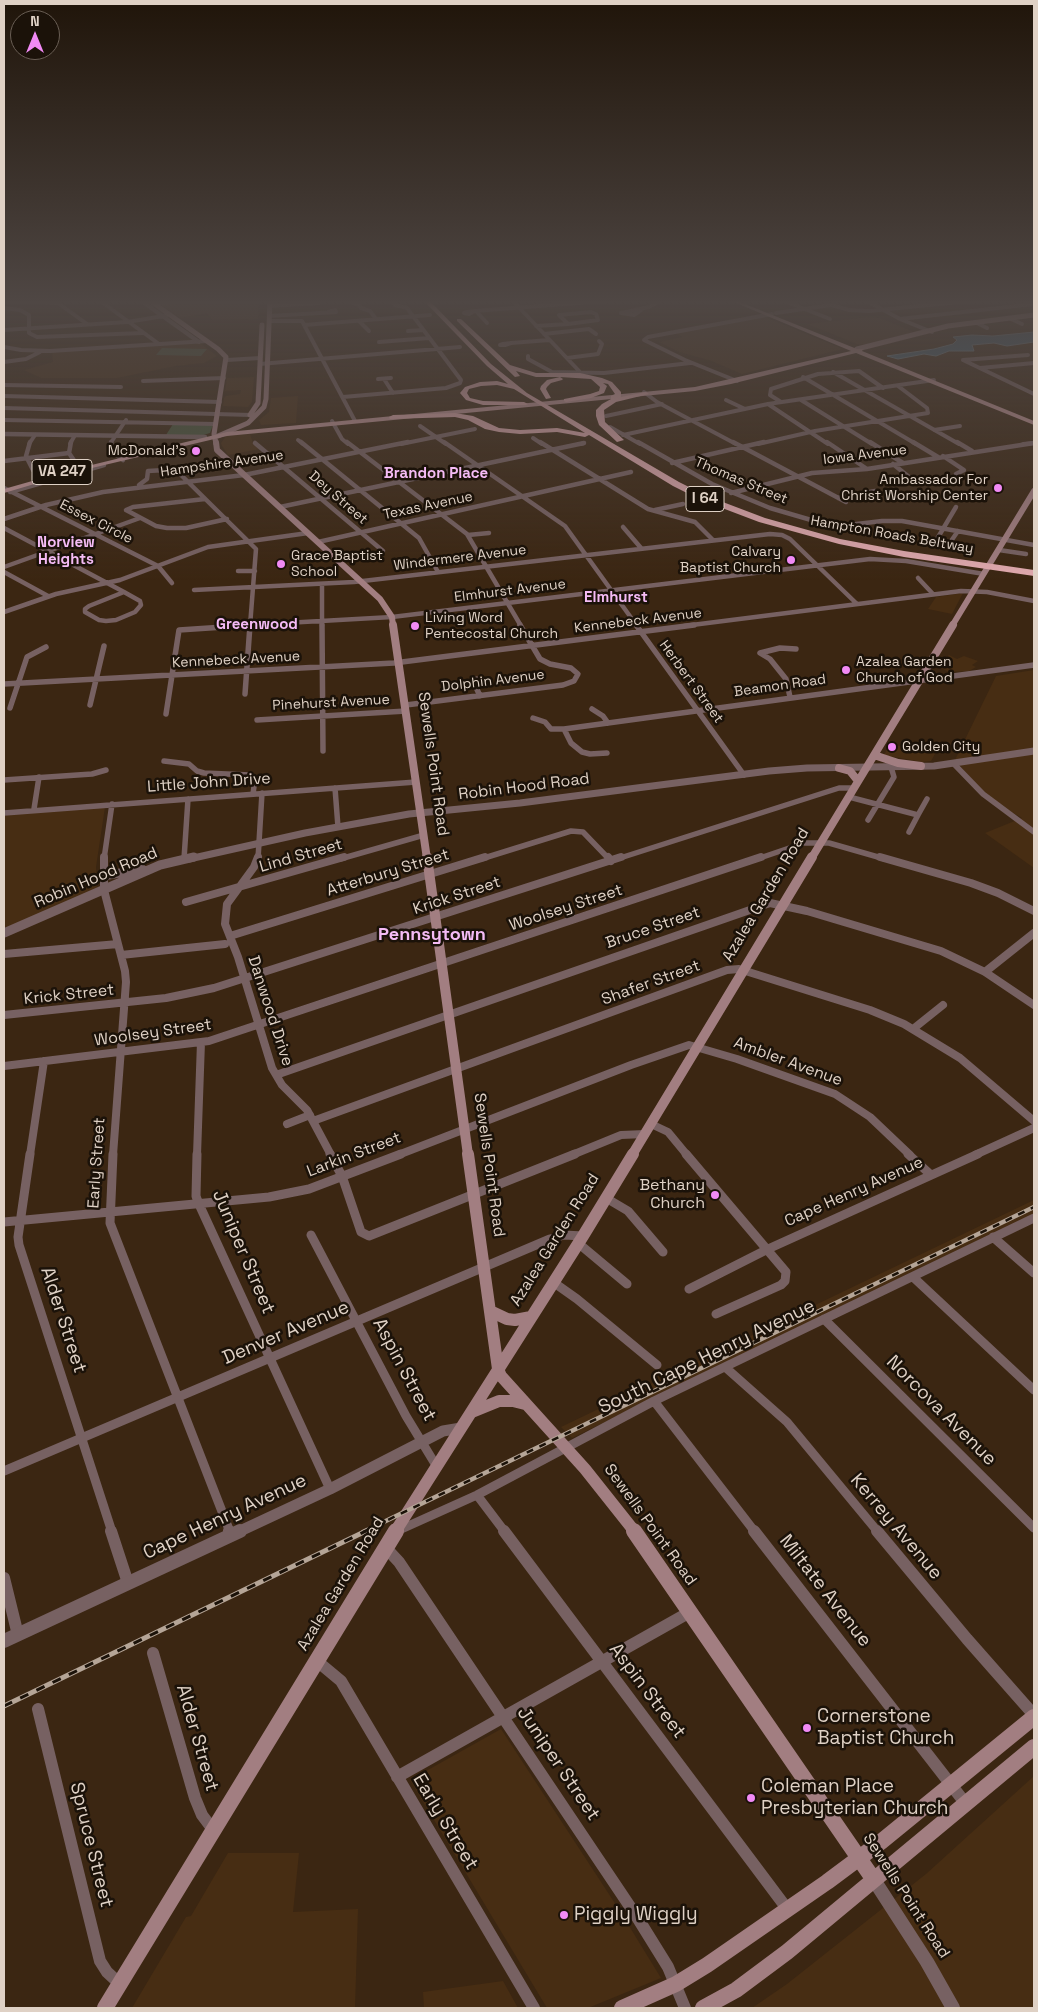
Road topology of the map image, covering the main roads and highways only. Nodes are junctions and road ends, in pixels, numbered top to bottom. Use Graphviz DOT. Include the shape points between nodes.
graph roads {
  1 [pos="221,394"];
  2 [pos="258,394"];
  3 [pos="266,394"];
  4 [pos="458,394"];
  5 [pos="464,394"];
  6 [pos="524,394"];
  7 [pos="533,394"];
  8 [pos="542,394"];
  9 [pos="546,394"];
  10 [pos="598,394"];
  11 [pos="616,394"];
  12 [pos="641,394"];
  13 [pos="967,394"];
  14 [pos="548,398"];
  15 [pos="568,401"];
  16 [pos="258,403"];
  17 [pos="266,403"];
  18 [pos="526,404"];
  19 [pos="467,410"];
  20 [pos="393,417"];
  21 [pos="354,420"];
  22 [pos="1034,421"];
  23 [pos="332,422"];
  24 [pos="248,423"];
  25 [pos="258,429"];
  26 [pos="230,430"];
  27 [pos="215,433"];
  28 [pos="621,438"];
  29 [pos="606,442"];
  30 [pos="122,459"];
  31 [pos="83,468"];
  32 [pos="5,490"];
  33 [pos="1034,491"];
  34 [pos="1032,499"];
  35 [pos="979,561"];
  36 [pos="1005,565"];
  37 [pos="1034,566"];
  38 [pos="1034,572"];
  39 [pos="874,755"];
  40 [pos="921,766"];
  41 [pos="839,768"];
  42 [pos="856,784"];
  43 [pos="490,1311"];
  44 [pos="531,1317"];
  45 [pos="498,1369"];
  46 [pos="525,1404"];
  47 [pos="471,1412"];
  48 [pos="1034,1716"];
  49 [pos="1034,1747"];
  50 [pos="860,1857"];
  51 [pos="874,1880"];
  52 [pos="105,2008"];
  53 [pos="622,2008"];
  54 [pos="704,2008"];
  1 -- 27 [label="main road"];
  2 -- 16 [label="main road"];
  3 -- 17 [label="main road"];
  4 -- 19 [label="highway"];
  5 -- 18 [label="highway" via="468,399 483,403"];
  6 -- 29 [label="highway, Hampton Roads Beltway / I 64"];
  7 -- 35 [label="highway" via="682,482 758,516 875,545"];
  8 -- 14 [label="highway, Hampton Roads Beltway / I 64"];
  9 -- 14 [label="highway"];
  10 -- 15 [label="highway"];
  11 -- 15 [label="main road, VA 247"];
  12 -- 28 [label="highway" via="614,400 600,410 602,423"];
  13 -- 22 [label="main road"];
  14 -- 28 [label="highway, Hampton Roads Beltway / I 64"];
  15 -- 18 [label="main road, VA 247"];
  16 -- 17 [label="main road"];
  16 -- 26 [label="main road" via="251,415"];
  17 -- 24 [label="main road" via="260,414"];
  18 -- 19 [label="main road, VA 247"];
  19 -- 20 [label="main road, VA 247"];
  19 -- 21 [label="main road, VA 247"];
  20 -- 21 [label="main road, VA 247"];
  20 -- 29 [label="highway" via="455,414 499,430 570,431"];
  21 -- 23 [label="main road, VA 247"];
  23 -- 25 [label="main road, VA 247"];
  23 -- 27 [label="main road, VA 247"];
  24 -- 25 [label="main road" via="248,426"];
  24 -- 26 [label="main road"];
  25 -- 26 [label="main road, VA 247"];
  26 -- 27 [label="main road, VA 247"];
  27 -- 30 [label="main road, VA 247"];
  27 -- 30 [label="main road, VA 247" via="193,443"];
  27 -- 43 [label="main road, Sewells Point Road" via="219,453 380,599 392,617"];
  28 -- 35 [label="highway, Hampton Roads Beltway / I 64" via="702,487 770,515 860,538"];
  29 -- 35 [label="highway, Hampton Roads Beltway / I 64" via="690,491 762,520 840,542"];
  30 -- 31 [label="main road, VA 247"];
  30 -- 31 [label="main road, VA 247"];
  31 -- 32 [label="main road, VA 247"];
  33 -- 34 [label="main road, Azalea Garden Road"];
  34 -- 39 [label="main road, Azalea Garden Road"];
  35 -- 36 [label="highway, Hampton Roads Beltway / I 64"];
  36 -- 37 [label="highway, Hampton Roads Beltway / I 64"];
  36 -- 38 [label="highway, Hampton Roads Beltway / I 64"];
  39 -- 40 [label="main road"];
  39 -- 42 [label="main road, Azalea Garden Road"];
  41 -- 42 [label="main road" via="850,771"];
  42 -- 44 [label="main road, Azalea Garden Road"];
  43 -- 44 [label="main road" via="507,1319"];
  43 -- 45 [label="main road, Sewells Point Road"];
  44 -- 45 [label="main road, Azalea Garden Road"];
  45 -- 46 [label="main road, Sewells Point Road"];
  45 -- 47 [label="main road, Azalea Garden Road"];
  46 -- 47 [label="main road" via="499,1401"];
  46 -- 50 [label="main road, Sewells Point Road" via="612,1501"];
  47 -- 52 [label="main road, Azalea Garden Road"];
  48 -- 50 [label="main road"];
  49 -- 51 [label="main road"];
  50 -- 51 [label="main road, Sewells Point Road"];
  50 -- 53 [label="main road" via="707,1965 676,1984"];
  51 -- 54 [label="main road" via="787,1952 736,1990"];
}
